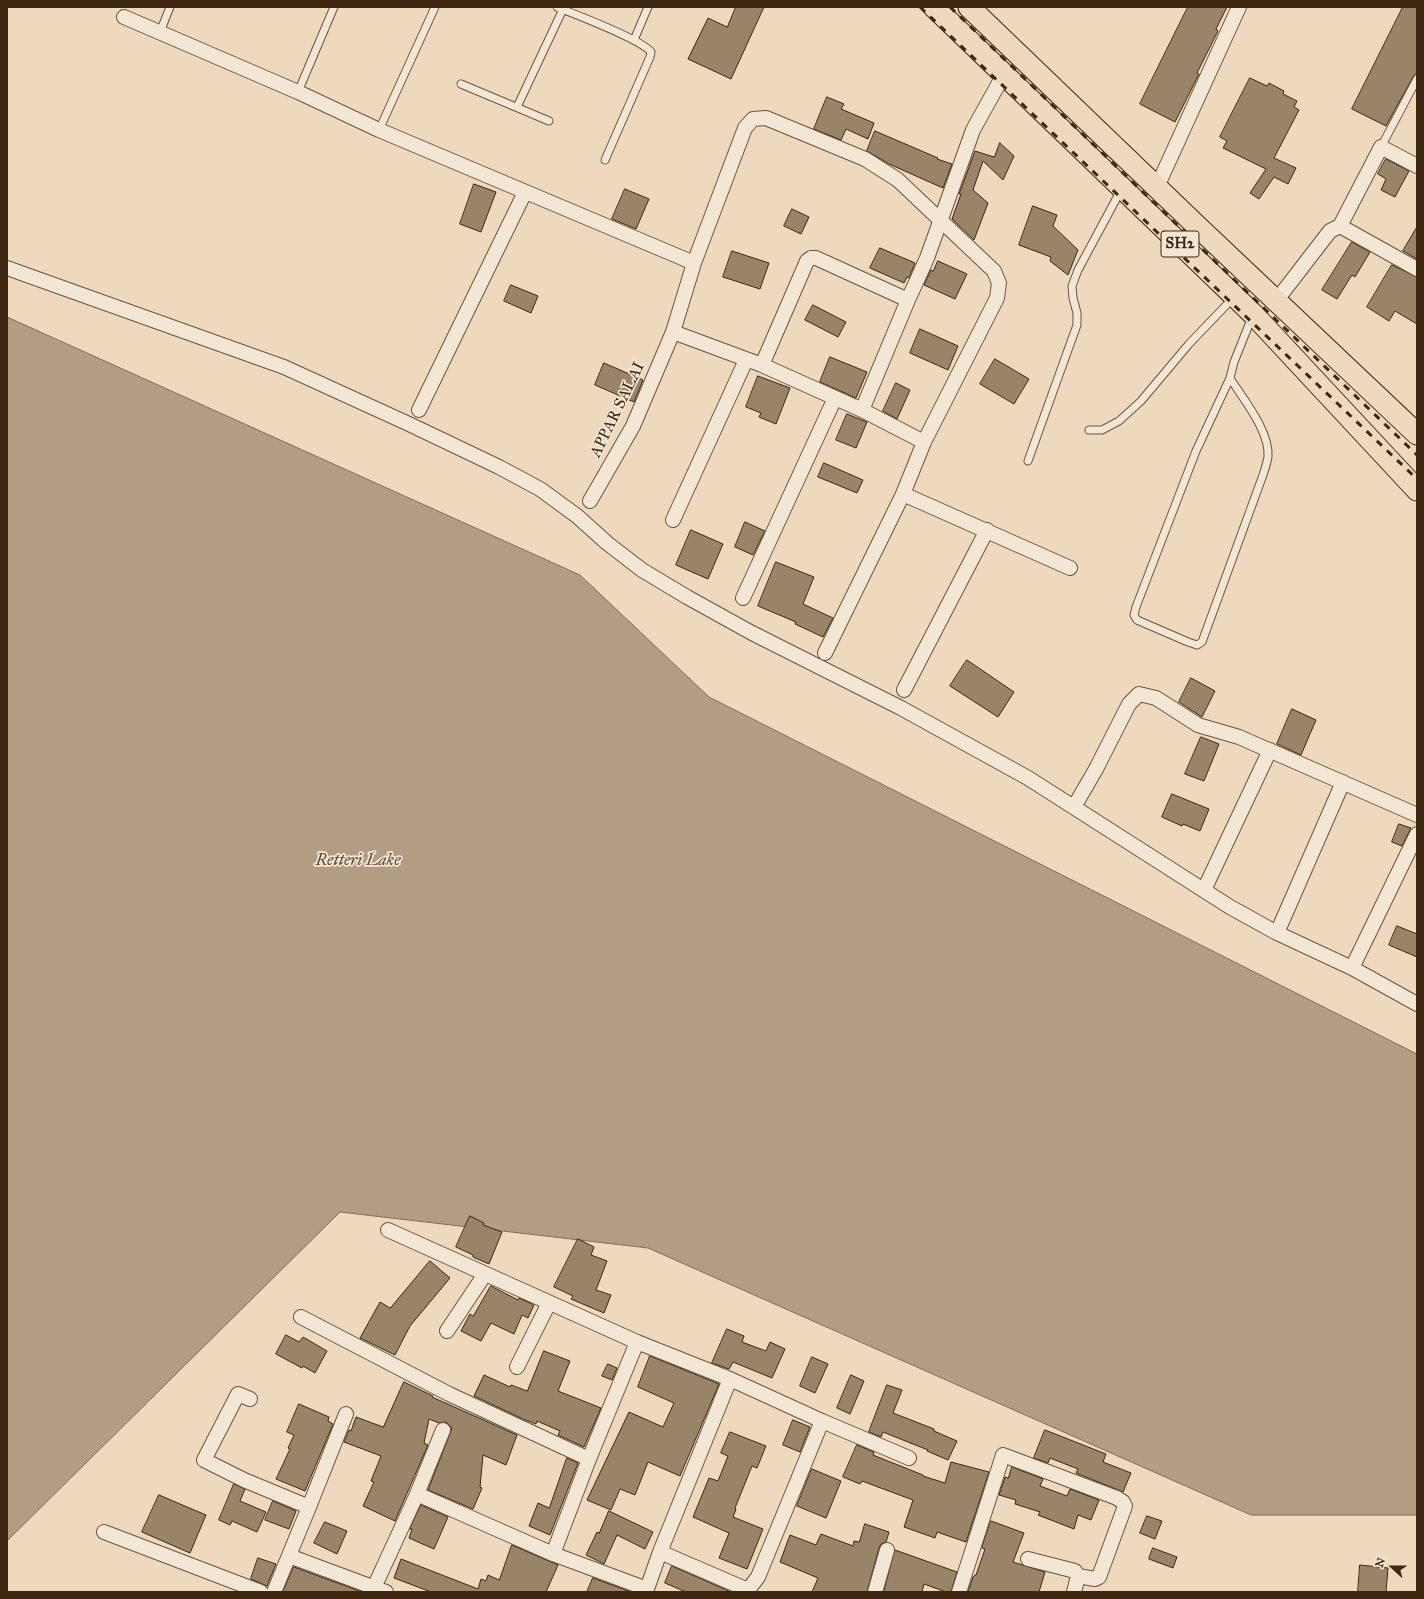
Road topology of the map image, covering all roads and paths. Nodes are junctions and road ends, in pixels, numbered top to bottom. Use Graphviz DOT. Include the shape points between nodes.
graph roads {
  1 [pos="170,7"];
  2 [pos="334,7"];
  3 [pos="435,7"];
  4 [pos="648,7"];
  5 [pos="934,7"];
  6 [pos="969,7"];
  7 [pos="1239,7"];
  8 [pos="561,8"];
  9 [pos="124,17"];
  10 [pos="160,32"];
  11 [pos="634,40"];
  12 [pos="1004,74"];
  13 [pos="1417,79"];
  14 [pos="461,84"];
  15 [pos="298,92"];
  16 [pos="517,107"];
  17 [pos="549,121"];
  18 [pos="379,130"];
  19 [pos="1381,147"];
  20 [pos="605,160"];
  21 [pos="1417,166"];
  22 [pos="1157,187"];
  23 [pos="1122,188"];
  24 [pos="525,192"];
  25 [pos="941,221"];
  26 [pos="1340,226"];
  27 [pos="694,263"];
  28 [pos="7,268"];
  29 [pos="1417,269"];
  30 [pos="1234,296"];
  31 [pos="908,300"];
  32 [pos="1276,301"];
  33 [pos="1253,314"];
  34 [pos="673,332"];
  35 [pos="746,360"];
  36 [pos="762,365"];
  37 [pos="1230,378"];
  38 [pos="835,398"];
  39 [pos="419,410"];
  40 [pos="862,410"];
  41 [pos="1089,430"];
  42 [pos="1417,434"];
  43 [pos="924,442"];
  44 [pos="1028,461"];
  45 [pos="1417,490"];
  46 [pos="903,494"];
  47 [pos="590,501"];
  48 [pos="674,520"];
  49 [pos="987,530"];
  50 [pos="1070,568"];
  51 [pos="743,598"];
  52 [pos="825,653"];
  53 [pos="904,690"];
  54 [pos="1270,750"];
  55 [pos="1343,782"];
  56 [pos="1074,807"];
  57 [pos="1417,815"];
  58 [pos="1417,834"];
  59 [pos="1204,890"];
  60 [pos="1276,933"];
  61 [pos="1352,968"];
  62 [pos="1417,1004"];
  63 [pos="388,1230"];
  64 [pos="485,1274"];
  65 [pos="549,1303"];
  66 [pos="301,1317"];
  67 [pos="447,1331"];
  68 [pos="637,1342"];
  69 [pos="517,1367"];
  70 [pos="730,1379"];
  71 [pos="250,1399"];
  72 [pos="346,1414"];
  73 [pos="822,1421"];
  74 [pos="442,1430"];
  75 [pos="909,1458"];
  76 [pos="589,1460"];
  77 [pos="417,1494"];
  78 [pos="309,1507"];
  79 [pos="104,1532"];
  80 [pos="888,1550"];
  81 [pos="660,1552"];
  82 [pos="553,1554"];
  83 [pos="289,1556"];
  84 [pos="1028,1559"];
  85 [pos="1078,1576"];
  86 [pos="646,1590"];
  87 [pos="377,1591"];
  88 [pos="261,1592"];
  89 [pos="274,1592"];
  90 [pos="875,1592"];
  91 [pos="960,1592"];
  92 [pos="1074,1592"];
  1 -- 10 [label="lane"];
  2 -- 15 [label="lane"];
  3 -- 18 [label="lane"];
  4 -- 11 [label="lane"];
  5 -- 12 [label="main road, SH2"];
  6 -- 22 [label="main road, SH2"];
  7 -- 22 [label="street"];
  8 -- 11 [label="lane"];
  8 -- 16 [label="lane"];
  9 -- 10 [label="street"];
  10 -- 15 [label="street"];
  11 -- 20 [label="lane" via="648,48 651,52 650,57"];
  12 -- 23 [label="main road, SH2"];
  12 -- 25 [label="street" via="973,130"];
  13 -- 19 [label="lane"];
  14 -- 16 [label="lane"];
  15 -- 18 [label="street"];
  16 -- 17 [label="lane"];
  18 -- 24 [label="street"];
  19 -- 21 [label="street"];
  19 -- 26 [label="street"];
  22 -- 32 [label="main road, SH2"];
  23 -- 30 [label="main road, SH2"];
  23 -- 44 [label="lane" via="1072,286 1077,325"];
  24 -- 27 [label="street"];
  24 -- 39 [label="street"];
  25 -- 27 [label="street, APPAR SALAI" via="898,180 865,159 766,118 753,119 745,128"];
  25 -- 31 [label="street"];
  25 -- 43 [label="street, APPAR SALAI" via="994,271 999,283 997,298"];
  26 -- 29 [label="street"];
  26 -- 32 [label="street" via="1330,231"];
  27 -- 34 [label="street, APPAR SALAI"];
  28 -- 56 [label="street" via="284,367 499,467 540,489 642,570 687,597 908,712 1028,778"];
  30 -- 33 [label="main road, SH2"];
  30 -- 41 [label="lane" via="1141,401 1119,421 1102,430"];
  31 -- 36 [label="street" via="811,258 807,261"];
  31 -- 40 [label="street"];
  32 -- 42 [label="main road, SH2"];
  33 -- 37 [label="lane"];
  33 -- 45 [label="main road, SH2"];
  34 -- 35 [label="street"];
  34 -- 47 [label="street, APPAR SALAI" via="632,426"];
  35 -- 36 [label="street"];
  35 -- 48 [label="street"];
  36 -- 38 [label="street"];
  37 -- 37 [label="lane" via="1260,425 1267,440 1268,456 1202,642 1197,645 1137,620 1134,615 1196,451"];
  38 -- 40 [label="street"];
  38 -- 51 [label="street"];
  40 -- 43 [label="street"];
  43 -- 46 [label="street, APPAR SALAI"];
  46 -- 49 [label="street"];
  46 -- 52 [label="street, APPAR SALAI"];
  49 -- 50 [label="street"];
  49 -- 53 [label="street"];
  54 -- 55 [label="street"];
  54 -- 56 [label="street" via="1239,737 1198,725 1156,698 1139,694 1129,704"];
  54 -- 59 [label="street"];
  55 -- 57 [label="street"];
  55 -- 60 [label="street"];
  56 -- 59 [label="street"];
  58 -- 61 [label="street"];
  59 -- 60 [label="street"];
  60 -- 61 [label="street"];
  61 -- 62 [label="street"];
  63 -- 64 [label="street"];
  64 -- 65 [label="street"];
  64 -- 67 [label="street"];
  65 -- 68 [label="street"];
  65 -- 69 [label="street"];
  66 -- 76 [label="street" via="449,1394"];
  68 -- 70 [label="street"];
  68 -- 76 [label="street"];
  70 -- 73 [label="street"];
  70 -- 81 [label="street"];
  71 -- 78 [label="street" via="238,1394 204,1460"];
  72 -- 78 [label="street"];
  73 -- 75 [label="street"];
  73 -- 81 [label="street" via="758,1577 748,1590"];
  74 -- 77 [label="street"];
  76 -- 82 [label="street"];
  77 -- 82 [label="street"];
  77 -- 87 [label="street"];
  78 -- 83 [label="street"];
  79 -- 88 [label="street"];
  80 -- 90 [label="street"];
  81 -- 86 [label="street"];
  82 -- 86 [label="street"];
  83 -- 87 [label="street"];
  83 -- 89 [label="street"];
  84 -- 85 [label="street" via="1071,1569"];
  85 -- 91 [label="street" via="1099,1576 1125,1506 1123,1502 1002,1455"];
  85 -- 92 [label="street"];
}
